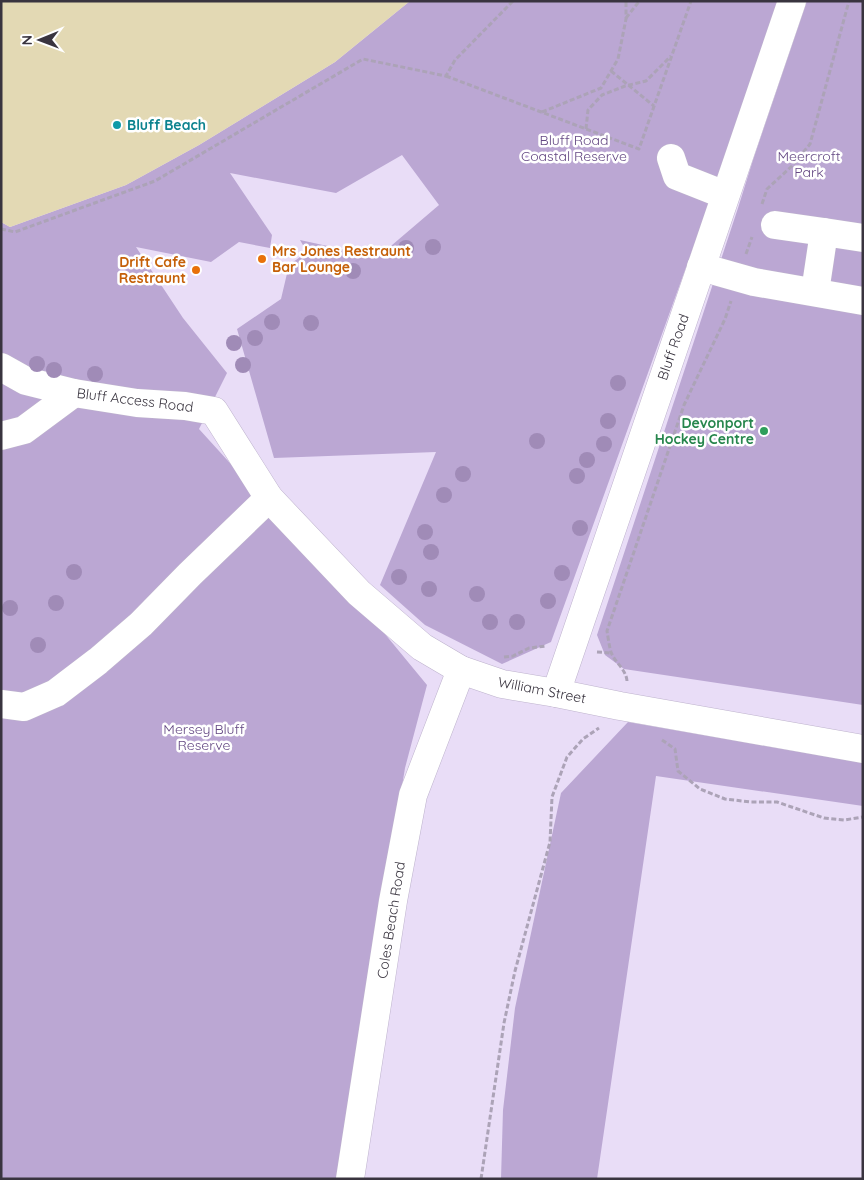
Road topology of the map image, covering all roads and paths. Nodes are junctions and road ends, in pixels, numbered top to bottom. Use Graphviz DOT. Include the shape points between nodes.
graph roads {
  1 [pos="513,1"];
  2 [pos="626,1"];
  3 [pos="640,1"];
  4 [pos="690,1"];
  5 [pos="792,1"];
  6 [pos="849,1"];
  7 [pos="626,19"];
  8 [pos="672,55"];
  9 [pos="611,71"];
  10 [pos="446,76"];
  11 [pos="628,85"];
  12 [pos="654,106"];
  13 [pos="542,112"];
  14 [pos="586,129"];
  15 [pos="671,158"];
  16 [pos="725,195"];
  17 [pos="763,222"];
  18 [pos="1,229"];
  19 [pos="824,232"];
  20 [pos="863,238"];
  21 [pos="700,267"];
  22 [pos="739,278"];
  23 [pos="815,292"];
  24 [pos="863,300"];
  25 [pos="1,367"];
  26 [pos="74,394"];
  27 [pos="214,411"];
  28 [pos="1,436"];
  29 [pos="269,498"];
  30 [pos="570,651"];
  31 [pos="611,653"];
  32 [pos="499,658"];
  33 [pos="461,670"];
  34 [pos="556,693"];
  35 [pos="1,704"];
  36 [pos="620,706"];
  37 [pos="656,735"];
  38 [pos="863,749"];
  39 [pos="863,817"];
  40 [pos="350,1179"];
  41 [pos="482,1179"];
  1 -- 10 [label="path" via="455,60"];
  2 -- 7 [label="path"];
  3 -- 7 [label="path"];
  4 -- 8 [label="path"];
  5 -- 16 [label="street, Bluff Road"];
  6 -- 17 [label="path" via="810,144 792,166 767,188"];
  7 -- 9 [label="path" via="618,59"];
  8 -- 11 [label="path" via="646,81"];
  8 -- 12 [label="path"];
  9 -- 11 [label="path"];
  9 -- 13 [label="path" via="601,88"];
  10 -- 13 [label="path"];
  10 -- 18 [label="path" via="364,59 155,182 15,232"];
  11 -- 12 [label="path"];
  11 -- 14 [label="path" via="602,95 588,110"];
  12 -- 14 [label="path" via="639,149"];
  13 -- 14 [label="path"];
  15 -- 16 [label="street" via="677,176"];
  16 -- 21 [label="street, Bluff Road"];
  17 -- 19 [label="street"];
  17 -- 22 [label="path"];
  19 -- 20 [label="street"];
  19 -- 23 [label="street"];
  21 -- 22 [label="street"];
  21 -- 30 [label="street, Bluff Road"];
  22 -- 23 [label="street"];
  22 -- 31 [label="path" via="725,319 684,405 607,631"];
  23 -- 24 [label="street"];
  25 -- 26 [label="street, Bluff Access Road" via="26,381"];
  26 -- 27 [label="street, Bluff Access Road"];
  26 -- 28 [label="street" via="24,430"];
  27 -- 29 [label="street, William Street"];
  29 -- 33 [label="street, William Street" via="359,593 422,647"];
  29 -- 35 [label="street" via="141,624 98,661 48,697 24,707"];
  30 -- 31 [label="path"];
  30 -- 32 [label="path" via="548,646 529,648 513,656"];
  30 -- 34 [label="street, Bluff Road"];
  31 -- 36 [label="path" via="627,679"];
  33 -- 34 [label="street, William Street" via="502,684"];
  33 -- 40 [label="street, Coles Beach Road" via="412,795"];
  34 -- 36 [label="street, William Street"];
  36 -- 38 [label="street, William Street"];
  36 -- 41 [label="path" via="614,725 601,727 567,757 552,797 550,842 504,1023"];
  37 -- 39 [label="path" via="675,749 678,772 700,790 725,799 776,802 824,818 844,820"];
}
